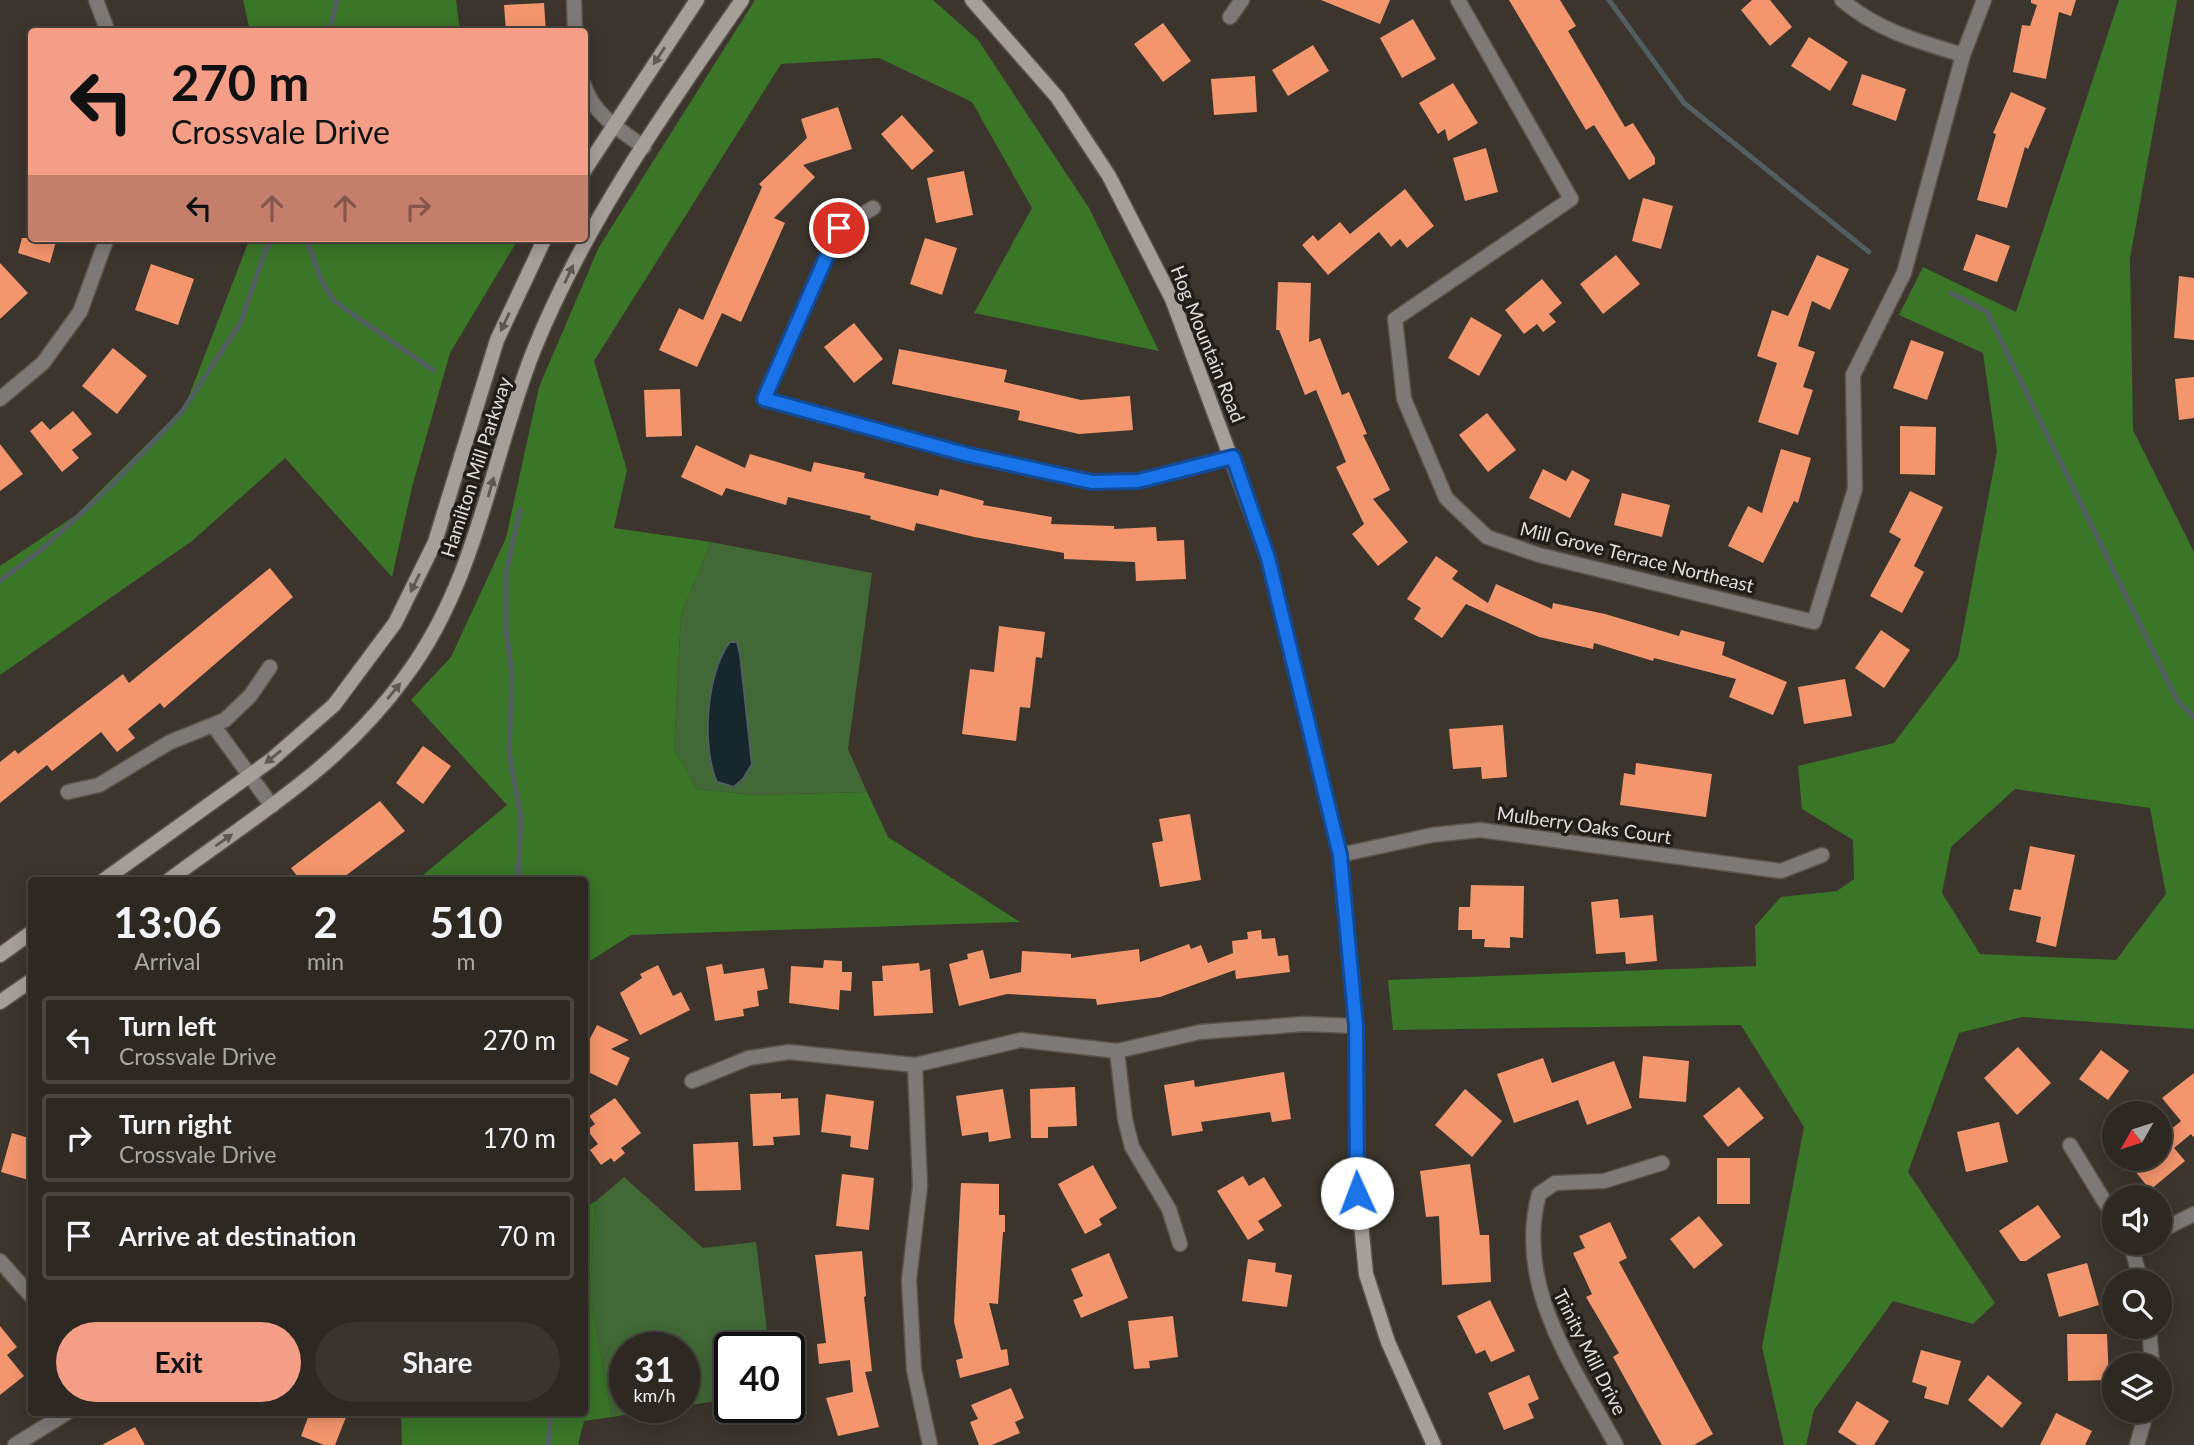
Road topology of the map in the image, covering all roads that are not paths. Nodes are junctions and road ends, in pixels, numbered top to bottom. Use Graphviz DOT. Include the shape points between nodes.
graph roads {
  1 [pos="96,0"];
  2 [pos="574,0"];
  3 [pos="697,0"];
  4 [pos="742,0"];
  5 [pos="972,0"];
  6 [pos="1242,0"];
  7 [pos="1458,0"];
  8 [pos="1842,0"];
  9 [pos="1984,0"];
  10 [pos="1230,17"];
  11 [pos="106,28"];
  12 [pos="575,28"];
  13 [pos="1963,55"];
  14 [pos="588,97"];
  15 [pos="613,125"];
  16 [pos="644,147"];
  17 [pos="588,165"];
  18 [pos="873,208"];
  19 [pos="588,234"];
  20 [pos="106,242"];
  21 [pos="543,242"];
  22 [pos="584,242"];
  23 [pos="0,399"];
  24 [pos="1233,457"];
  25 [pos="270,667"];
  26 [pos="214,725"];
  27 [pos="250,775"];
  28 [pos="68,792"];
  29 [pos="272,806"];
  30 [pos="1340,855"];
  31 [pos="1822,855"];
  32 [pos="108,877"];
  33 [pos="173,877"];
  34 [pos="28,935"];
  35 [pos="0,955"];
  36 [pos="28,983"];
  37 [pos="0,1002"];
  38 [pos="1356,1026"];
  39 [pos="1117,1051"];
  40 [pos="915,1065"];
  41 [pos="692,1081"];
  42 [pos="2070,1145"];
  43 [pos="1662,1163"];
  44 [pos="2102,1197"];
  45 [pos="2194,1214"];
  46 [pos="2172,1225"];
  47 [pos="1180,1244"];
  48 [pos="0,1261"];
  49 [pos="28,1292"];
  50 [pos="62,1416"];
  51 [pos="2143,1423"];
  52 [pos="15,1445"];
  53 [pos="930,1445"];
  54 [pos="1434,1445"];
  55 [pos="1616,1445"];
  56 [pos="2137,1445"];
  1 -- 11 [label="street"];
  2 -- 12 [label="street"];
  3 -- 15 [label="street, one-way"];
  4 -- 16 [label="street, Hamilton Mill Parkway"];
  5 -- 24 [label="street, Hog Mountain Road" via="1057,97 1109,176 1172,299"];
  6 -- 10 [label="street"];
  7 -- 13 [label="street, Mill Grove Terrace Northeast" via="1571,199 1395,318 1404,399 1446,498 1487,537 1539,555 1814,622 1855,489 1853,375 1904,273"];
  8 -- 13 [label="street" via="1861,18"];
  9 -- 13 [label="street, Mill Grove Terrace Northeast"];
  14 -- 15 [label="street"];
  15 -- 16 [label="street"];
  15 -- 17 [label="street"];
  19 -- 16 [label="street, Hamilton Mill Parkway, one-way"];
  18 -- 24 [label="street" via="839,228 764,399 965,454 1092,482 1138,481"];
  20 -- 23 [label="street" via="80,312 43,363"];
  21 -- 27 [label="street, Hamilton Mill Parkway, one-way" via="497,340 435,542 395,623 334,705"];
  29 -- 22 [label="street, Hamilton Mill Parkway, one-way" via="303,785 363,730 407,676 447,609 476,540 533,353"];
  24 -- 30 [label="street, Hog Mountain Road" via="1268,558"];
  25 -- 26 [label="street" via="250,696"];
  26 -- 27 [label="street"];
  26 -- 28 [label="street" via="170,742 99,785"];
  27 -- 29 [label="street"];
  27 -- 32 [label="street, Hamilton Mill Parkway"];
  33 -- 29 [label="street, Hamilton Mill Parkway, one-way"];
  30 -- 31 [label="street, Mulberry Oaks Court" via="1432,835 1480,830 1781,871"];
  30 -- 38 [label="street, Hog Mountain Road"];
  34 -- 35 [label="street"];
  36 -- 37 [label="street"];
  38 -- 39 [label="street" via="1304,1024 1200,1032"];
  38 -- 54 [label="street, Hog Mountain Road" via="1357,1193 1366,1274 1388,1342"];
  39 -- 40 [label="street" via="1021,1040"];
  39 -- 47 [label="street" via="1132,1147 1170,1209"];
  40 -- 41 [label="street" via="789,1052 750,1058"];
  40 -- 53 [label="street" via="920,1186 909,1280 914,1370"];
  42 -- 44 [label="street"];
  43 -- 55 [label="street, Trinity Mill Drive" via="1604,1181 1556,1183 1539,1194 1534,1212 1533,1259 1539,1294"];
  45 -- 46 [label="street"];
  48 -- 49 [label="street"];
  50 -- 52 [label="street"];
  51 -- 56 [label="street"];
}
